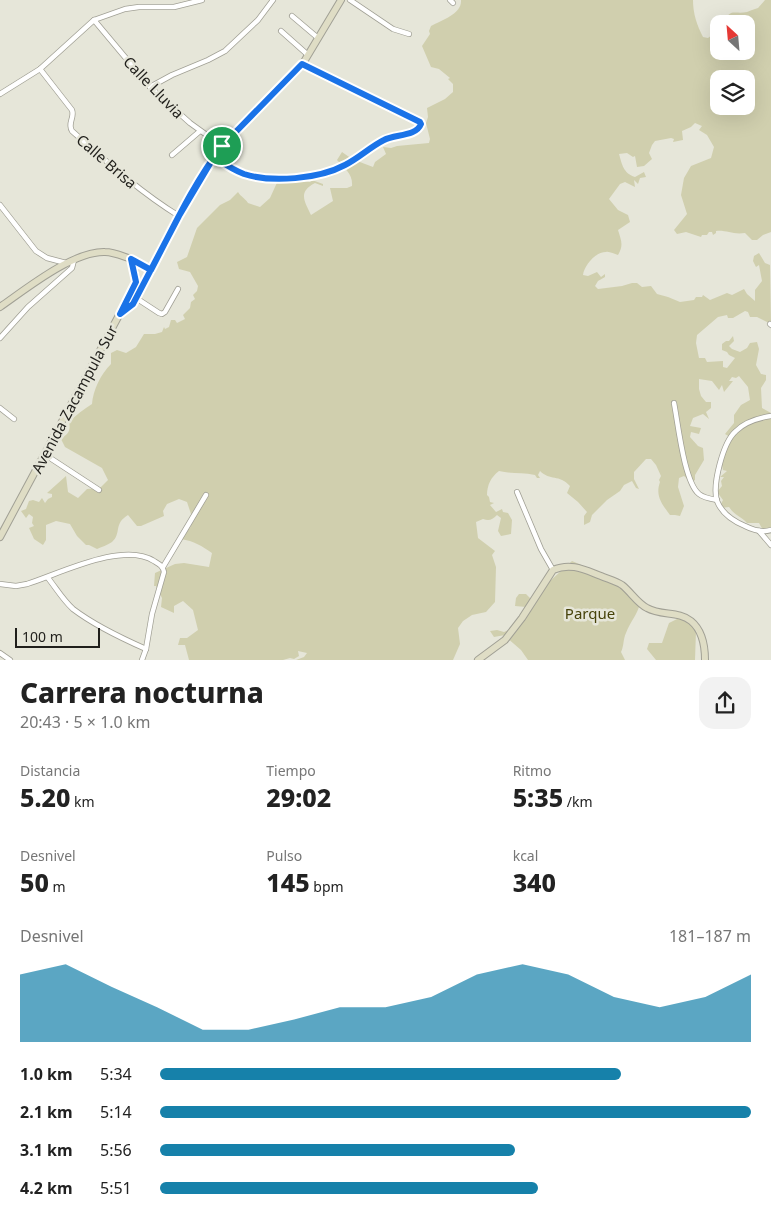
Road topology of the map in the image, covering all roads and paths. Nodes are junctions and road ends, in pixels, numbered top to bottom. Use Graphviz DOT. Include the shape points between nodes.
graph roads {
  1 [pos="138,0"];
  2 [pos="202,0"];
  3 [pos="274,0"];
  4 [pos="341,0"];
  5 [pos="350,0"];
  6 [pos="139,8"];
  7 [pos="292,16"];
  8 [pos="94,20"];
  9 [pos="281,31"];
  10 [pos="409,34"];
  11 [pos="318,38"];
  12 [pos="308,55"];
  13 [pos="302,64"];
  14 [pos="40,69"];
  15 [pos="150,87"];
  16 [pos="0,94"];
  17 [pos="200,131"];
  18 [pos="222,146"];
  19 [pos="172,155"];
  20 [pos="214,157"];
  21 [pos="0,205"];
  22 [pos="179,216"];
  23 [pos="131,259"];
  24 [pos="74,260"];
  25 [pos="66,263"];
  26 [pos="151,270"];
  27 [pos="178,289"];
  28 [pos="136,298"];
  29 [pos="1,306"];
  30 [pos="120,314"];
  31 [pos="0,338"];
  32 [pos="674,403"];
  33 [pos="0,408"];
  34 [pos="771,416"];
  35 [pos="14,419"];
  36 [pos="44,454"];
  37 [pos="100,490"];
  38 [pos="517,492"];
  39 [pos="206,495"];
  40 [pos="717,500"];
  41 [pos="771,530"];
  42 [pos="759,531"];
  43 [pos="0,537"];
  44 [pos="771,546"];
  45 [pos="163,568"];
  46 [pos="553,570"];
  47 [pos="48,578"];
  48 [pos="0,584"];
  49 [pos="146,649"];
  50 [pos="0,653"];
  51 [pos="10,660"];
  52 [pos="142,660"];
  53 [pos="478,660"];
  54 [pos="705,660"];
  1 -- 6 [label="street"];
  2 -- 6 [label="street" via="174,7"];
  3 -- 15 [label="street" via="258,20 224,50"];
  4 -- 11 [label="main road"];
  5 -- 10 [label="street" via="394,29"];
  6 -- 8 [label="street"];
  7 -- 11 [label="street"];
  8 -- 14 [label="street"];
  8 -- 15 [label="street, Calle Lluvia"];
  9 -- 12 [label="street"];
  11 -- 12 [label="main road"];
  12 -- 13 [label="main road"];
  13 -- 18 [label="main road"];
  13 -- 20 [label="street" via="421,125 418,130 384,140 344,166 295,178 271,179 244,174"];
  14 -- 16 [label="street"];
  14 -- 22 [label="street, Calle Brisa" via="72,110 72,131 126,180"];
  15 -- 17 [label="street, Calle Lluvia"];
  17 -- 18 [label="street, Calle Lluvia"];
  17 -- 19 [label="street"];
  18 -- 20 [label="main road"];
  20 -- 22 [label="main road"];
  21 -- 25 [label="street" via="36,251"];
  22 -- 26 [label="main road"];
  23 -- 24 [label="main road" via="98,252"];
  23 -- 26 [label="street"];
  23 -- 30 [label="main road, Avenida Zacampula Sur" via="136,282"];
  24 -- 25 [label="main road"];
  24 -- 31 [label="street" via="72,268 28,307"];
  25 -- 29 [label="main road"];
  26 -- 28 [label="main road"];
  27 -- 28 [label="street" via="162,314"];
  28 -- 30 [label="main road" via="131,307"];
  30 -- 36 [label="main road, Avenida Zacampula Sur"];
  32 -- 40 [label="street" via="692,486 698,493"];
  33 -- 35 [label="street"];
  34 -- 40 [label="street" via="744,424 732,435 719,467"];
  36 -- 37 [label="street"];
  36 -- 43 [label="main road, Avenida Zacampula Sur"];
  38 -- 46 [label="street"];
  39 -- 45 [label="street"];
  40 -- 42 [label="street" via="726,515 735,522"];
  41 -- 42 [label="street"];
  42 -- 44 [label="street"];
  45 -- 47 [label="street" via="142,555 122,556 89,562"];
  45 -- 49 [label="street" via="164,577 152,614"];
  46 -- 53 [label="main road" via="505,640"];
  46 -- 54 [label="main road" via="575,566 621,585 648,609 692,622 702,639"];
  47 -- 48 [label="street" via="16,586"];
  47 -- 49 [label="street" via="74,609"];
  49 -- 52 [label="street"];
  50 -- 51 [label="street"];
}
